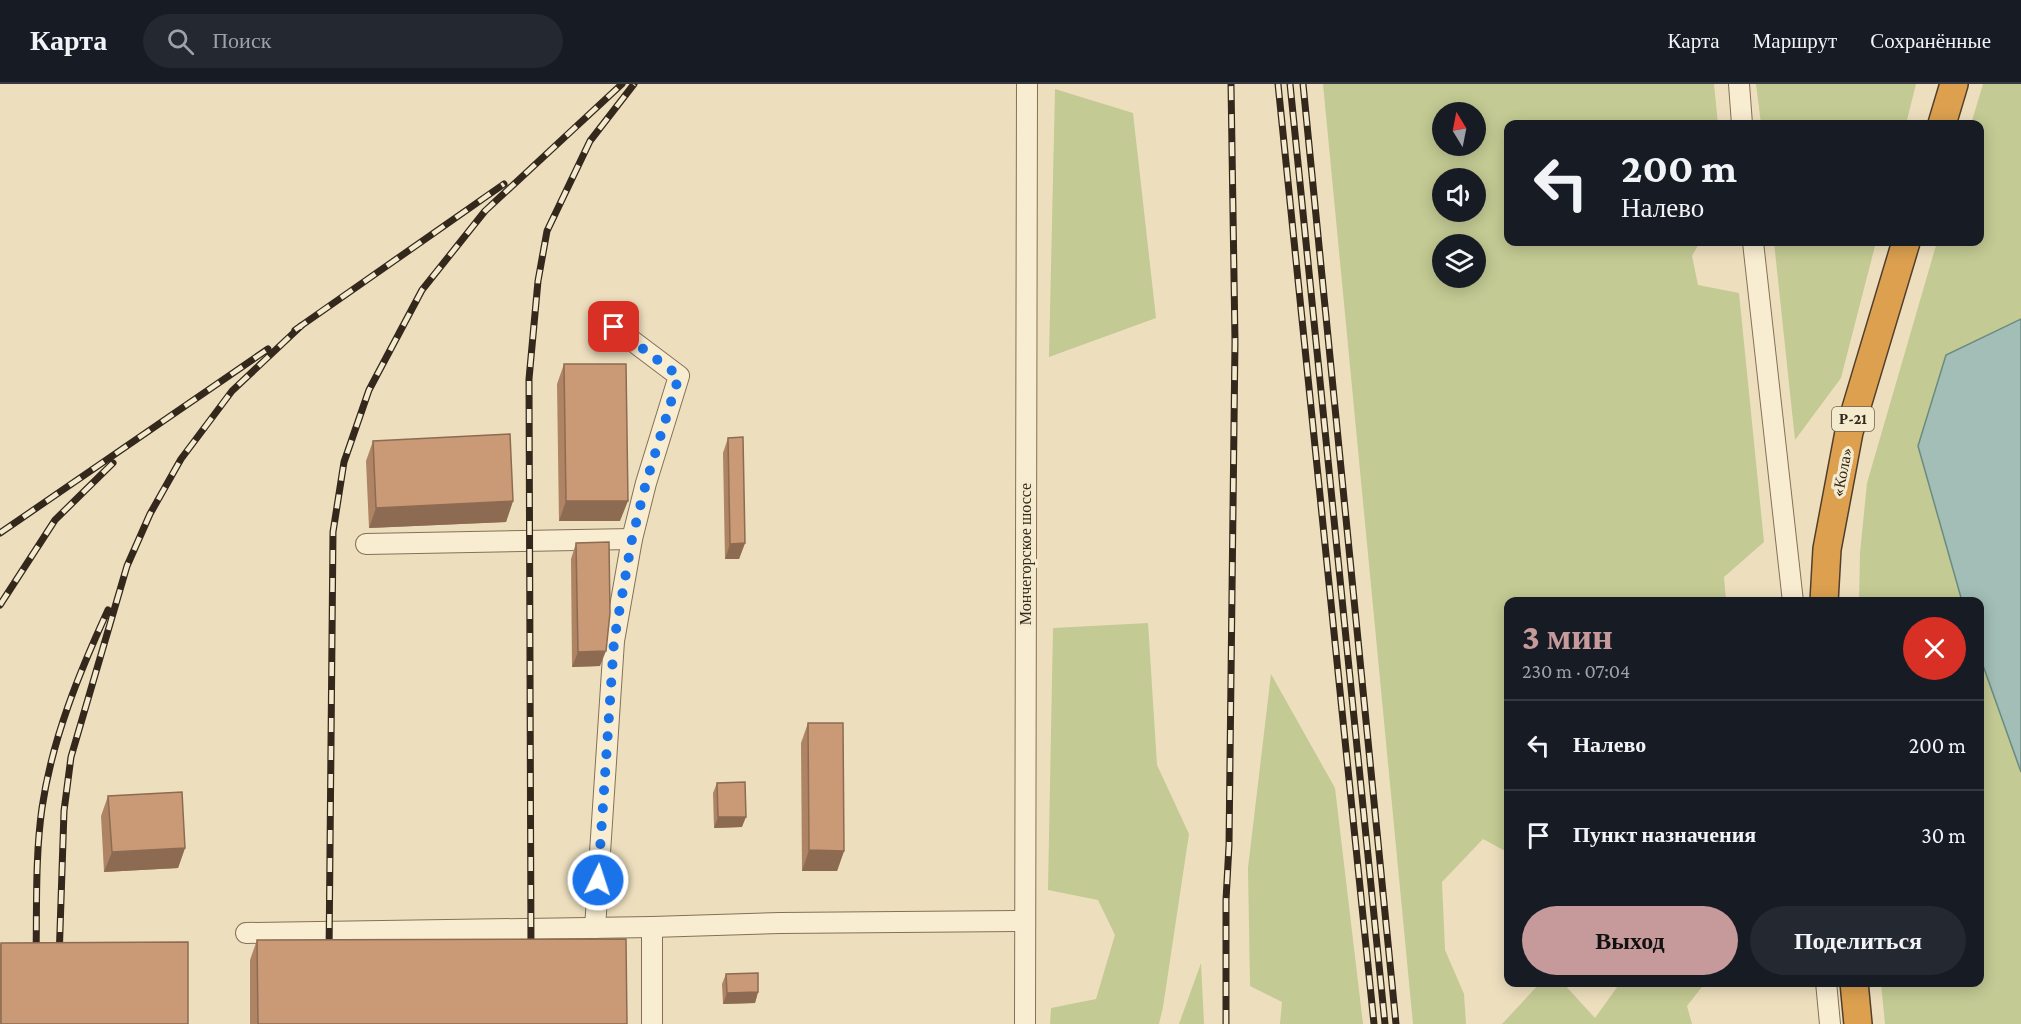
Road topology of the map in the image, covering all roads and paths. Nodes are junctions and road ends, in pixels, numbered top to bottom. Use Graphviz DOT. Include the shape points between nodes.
graph roads {
  1 [pos="1027,84"];
  2 [pos="1739,84"];
  3 [pos="1954,84"];
  4 [pos="1742,120"];
  5 [pos="1943,120"];
  6 [pos="1753,246"];
  7 [pos="1905,246"];
  8 [pos="614,327"];
  9 [pos="632,539"];
  10 [pos="366,544"];
  11 [pos="1792,597"];
  12 [pos="1824,597"];
  13 [pos="1024,921"];
  14 [pos="652,927"];
  15 [pos="595,928"];
  16 [pos="246,933"];
  17 [pos="1826,987"];
  18 [pos="1854,987"];
  19 [pos="652,1024"];
  20 [pos="1025,1024"];
  21 [pos="1830,1024"];
  22 [pos="1858,1024"];
  1 -- 13 [label="street, Мончегорское шоссе"];
  2 -- 4 [label="street"];
  3 -- 5 [label="highway"];
  6 -- 11 [label="street"];
  7 -- 12 [label="highway, «Кола» / Р-21" via="1849,432 1827,549"];
  8 -- 9 [label="street" via="679,376"];
  9 -- 10 [label="street"];
  9 -- 15 [label="street" via="614,641"];
  13 -- 14 [label="street"];
  13 -- 20 [label="street, Мончегорское шоссе"];
  14 -- 15 [label="street"];
  14 -- 19 [label="street"];
  15 -- 16 [label="street"];
  17 -- 21 [label="street"];
  18 -- 22 [label="highway"];
}
